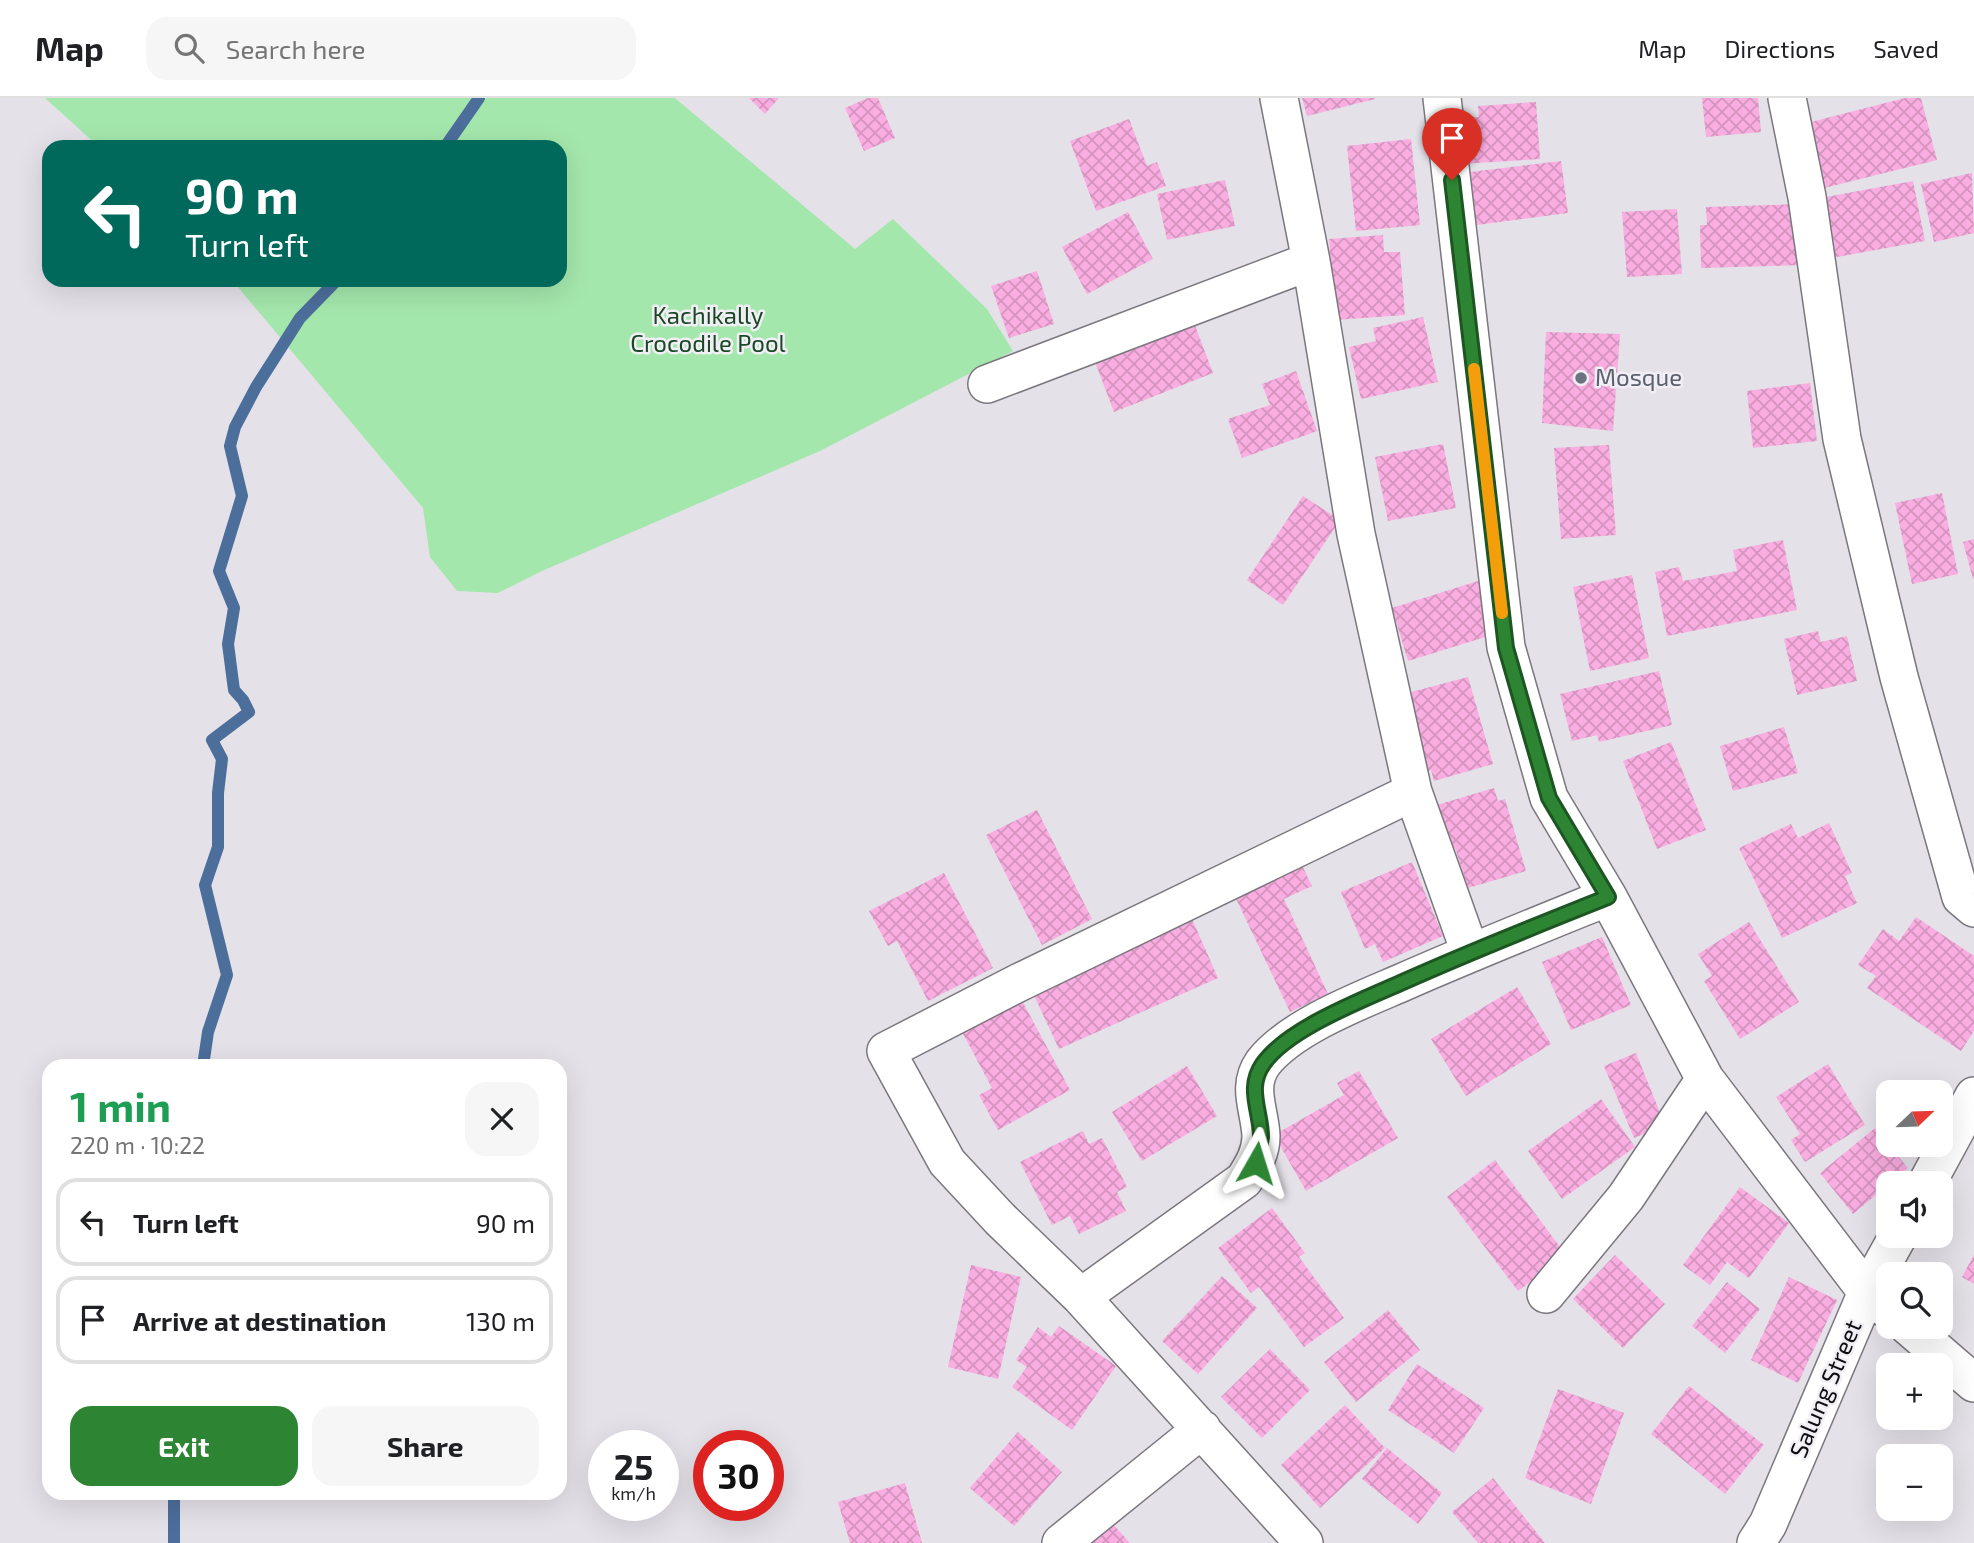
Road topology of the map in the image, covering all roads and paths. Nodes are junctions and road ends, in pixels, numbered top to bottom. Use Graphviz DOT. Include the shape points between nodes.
graph roads {
  1 [pos="1279,98"];
  2 [pos="1442,98"];
  3 [pos="1787,98"];
  4 [pos="1311,261"];
  5 [pos="987,384"];
  6 [pos="1413,792"];
  7 [pos="1608,897"];
  8 [pos="1974,908"];
  9 [pos="1470,952"];
  10 [pos="1705,1079"];
  11 [pos="1974,1096"];
  12 [pos="1933,1171"];
  13 [pos="1546,1294"];
  14 [pos="1080,1297"];
  15 [pos="1876,1298"];
  16 [pos="1876,1305"];
  17 [pos="1923,1339"];
  18 [pos="1974,1383"];
  19 [pos="1202,1429"];
  20 [pos="1061,1543"];
  21 [pos="1304,1543"];
  22 [pos="1756,1543"];
  1 -- 4 [label="street"];
  2 -- 7 [label="street" via="1506,648 1549,798"];
  3 -- 8 [label="street" via="1807,197 1842,439 1899,677 1961,897"];
  4 -- 5 [label="street"];
  4 -- 6 [label="street" via="1356,534"];
  6 -- 9 [label="street"];
  6 -- 14 [label="street" via="886,1051 947,1162"];
  7 -- 9 [label="street"];
  7 -- 10 [label="street"];
  9 -- 14 [label="street" via="1340,1010 1291,1038 1263,1064 1256,1080 1253,1096 1261,1136 1256,1163 1244,1180"];
  10 -- 13 [label="street" via="1626,1197"];
  10 -- 15 [label="street"];
  11 -- 12 [label="street"];
  14 -- 19 [label="street"];
  16 -- 22 [label="street, Salung Street"];
  17 -- 18 [label="street"];
  19 -- 20 [label="street"];
  19 -- 21 [label="street"];
}
